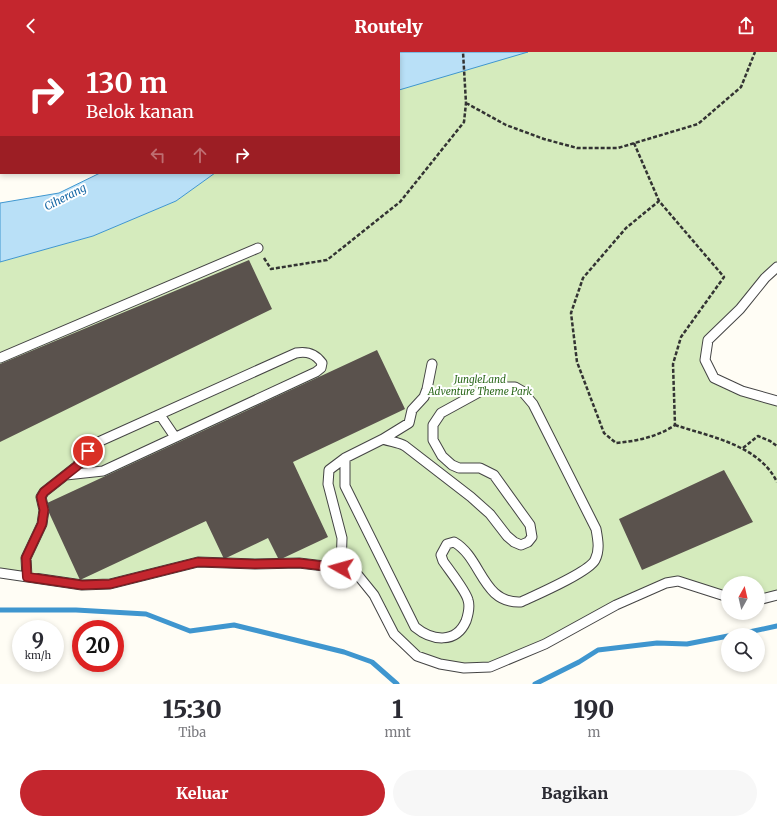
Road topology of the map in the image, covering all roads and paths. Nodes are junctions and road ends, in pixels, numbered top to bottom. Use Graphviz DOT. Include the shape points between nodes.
graph roads {
  1 [pos="463,52"];
  2 [pos="755,52"];
  3 [pos="466,103"];
  4 [pos="634,143"];
  5 [pos="659,201"];
  6 [pos="258,248"];
  7 [pos="777,267"];
  8 [pos="0,358"];
  9 [pos="432,364"];
  10 [pos="777,401"];
  11 [pos="160,415"];
  12 [pos="675,425"];
  13 [pos="175,438"];
  14 [pos="384,439"];
  15 [pos="777,446"];
  16 [pos="743,448"];
  17 [pos="345,458"];
  18 [pos="66,476"];
  19 [pos="777,482"];
  20 [pos="341,568"];
  21 [pos="0,573"];
  22 [pos="27,577"];
  23 [pos="721,595"];
  24 [pos="777,595"];
  25 [pos="765,598"];
  1 -- 3 [label="path"];
  2 -- 4 [label="path" via="740,87 698,124"];
  3 -- 4 [label="path" via="506,125 577,148 618,148"];
  3 -- 6 [label="path" via="464,122 400,202 327,260 271,269"];
  4 -- 5 [label="path"];
  5 -- 12 [label="path" via="724,277 681,338 674,364"];
  5 -- 12 [label="path" via="626,228 583,278 571,313 577,362 604,433 616,443 638,441"];
  6 -- 8 [label="lane"];
  7 -- 10 [label="lane" via="708,340 705,360 714,378 742,391"];
  9 -- 14 [label="lane" via="424,397 412,410 409,423"];
  11 -- 13 [label="lane"];
  11 -- 13 [label="lane" via="296,353 314,354 322,363 316,372"];
  11 -- 18 [label="lane" via="96,444"];
  12 -- 16 [label="path"];
  13 -- 18 [label="lane" via="103,471"];
  14 -- 17 [label="lane"];
  14 -- 17 [label="lane" via="405,446 471,497 514,542 528,542 532,537 530,525 494,475 480,468 459,468 452,465 436,448 433,432 433,425 441,413 484,390 508,386 522,391 544,423 596,529 598,548 594,562 569,578 521,602 513,602 495,595 464,548 454,542 447,544 441,555 468,599 468,616 460,631 452,636 436,638 428,635 415,627 346,486"];
  15 -- 16 [label="path" via="770,440 758,436"];
  16 -- 19 [label="path" via="771,470"];
  17 -- 20 [label="lane" via="329,470 328,476 342,538"];
  18 -- 22 [label="lane" via="41,497 44,510 42,524 26,558"];
  20 -- 22 [label="lane" via="299,563 198,562 110,584 82,585"];
  20 -- 23 [label="lane" via="356,574 374,595 394,634 417,656 440,664 464,668 490,667 531,650 616,605 666,583 678,581"];
  21 -- 22 [label="lane"];
  24 -- 25 [label="lane"];
}
